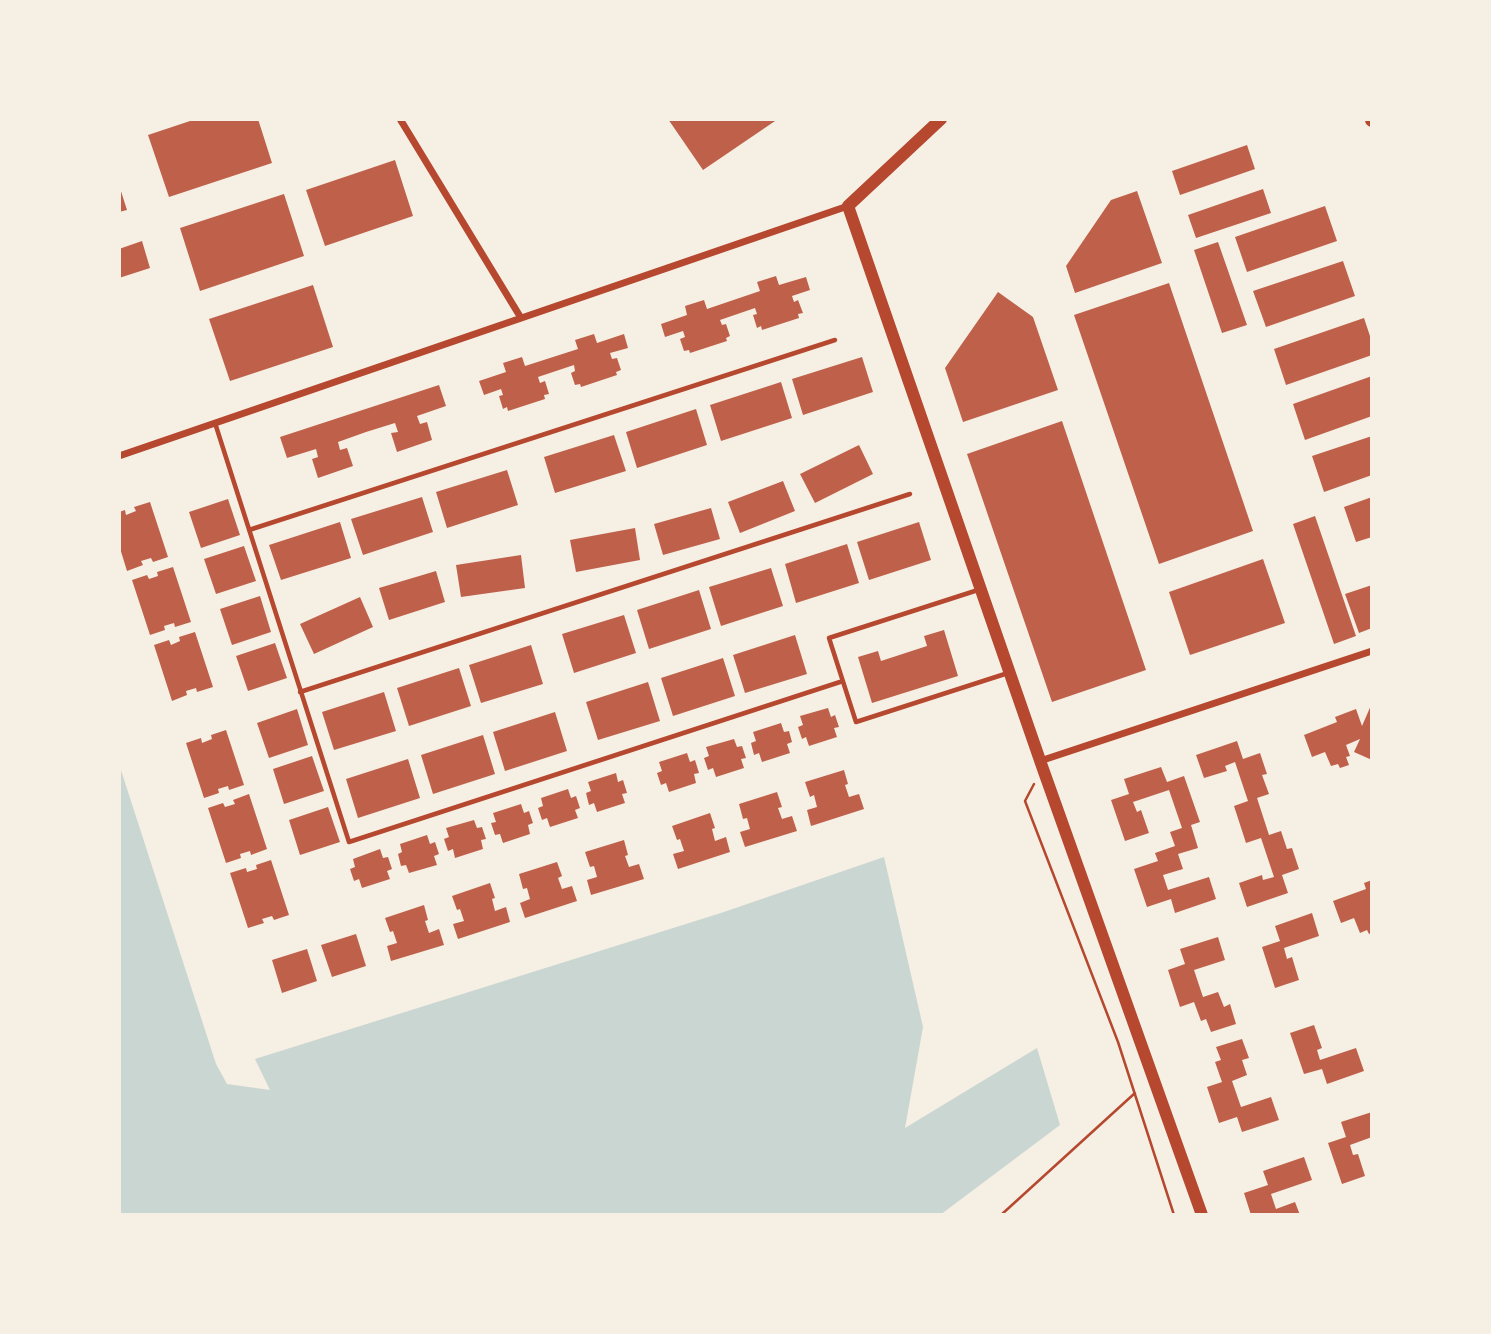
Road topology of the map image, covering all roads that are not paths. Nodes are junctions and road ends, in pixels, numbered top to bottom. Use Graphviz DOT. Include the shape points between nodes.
graph roads {
  1 [pos="400,119"];
  2 [pos="941,119"];
  3 [pos="848,206"];
  4 [pos="521,318"];
  5 [pos="835,340"];
  6 [pos="215,423"];
  7 [pos="119,456"];
  8 [pos="910,494"];
  9 [pos="249,530"];
  10 [pos="980,589"];
  11 [pos="1372,651"];
  12 [pos="1009,673"];
  13 [pos="843,681"];
  14 [pos="300,692"];
  15 [pos="1041,765"];
  16 [pos="1202,1215"];
  1 -- 4 [label="street"];
  2 -- 3 [label="street"];
  3 -- 4 [label="street"];
  3 -- 10 [label="street"];
  4 -- 6 [label="street"];
  5 -- 9 [label="lane"];
  6 -- 7 [label="street"];
  6 -- 9 [label="lane"];
  8 -- 14 [label="lane"];
  9 -- 14 [label="lane"];
  10 -- 12 [label="street"];
  10 -- 13 [label="lane" via="829,638"];
  11 -- 15 [label="street"];
  12 -- 13 [label="lane" via="856,722"];
  12 -- 15 [label="street"];
  13 -- 14 [label="lane" via="349,842"];
  15 -- 16 [label="street"];
}
